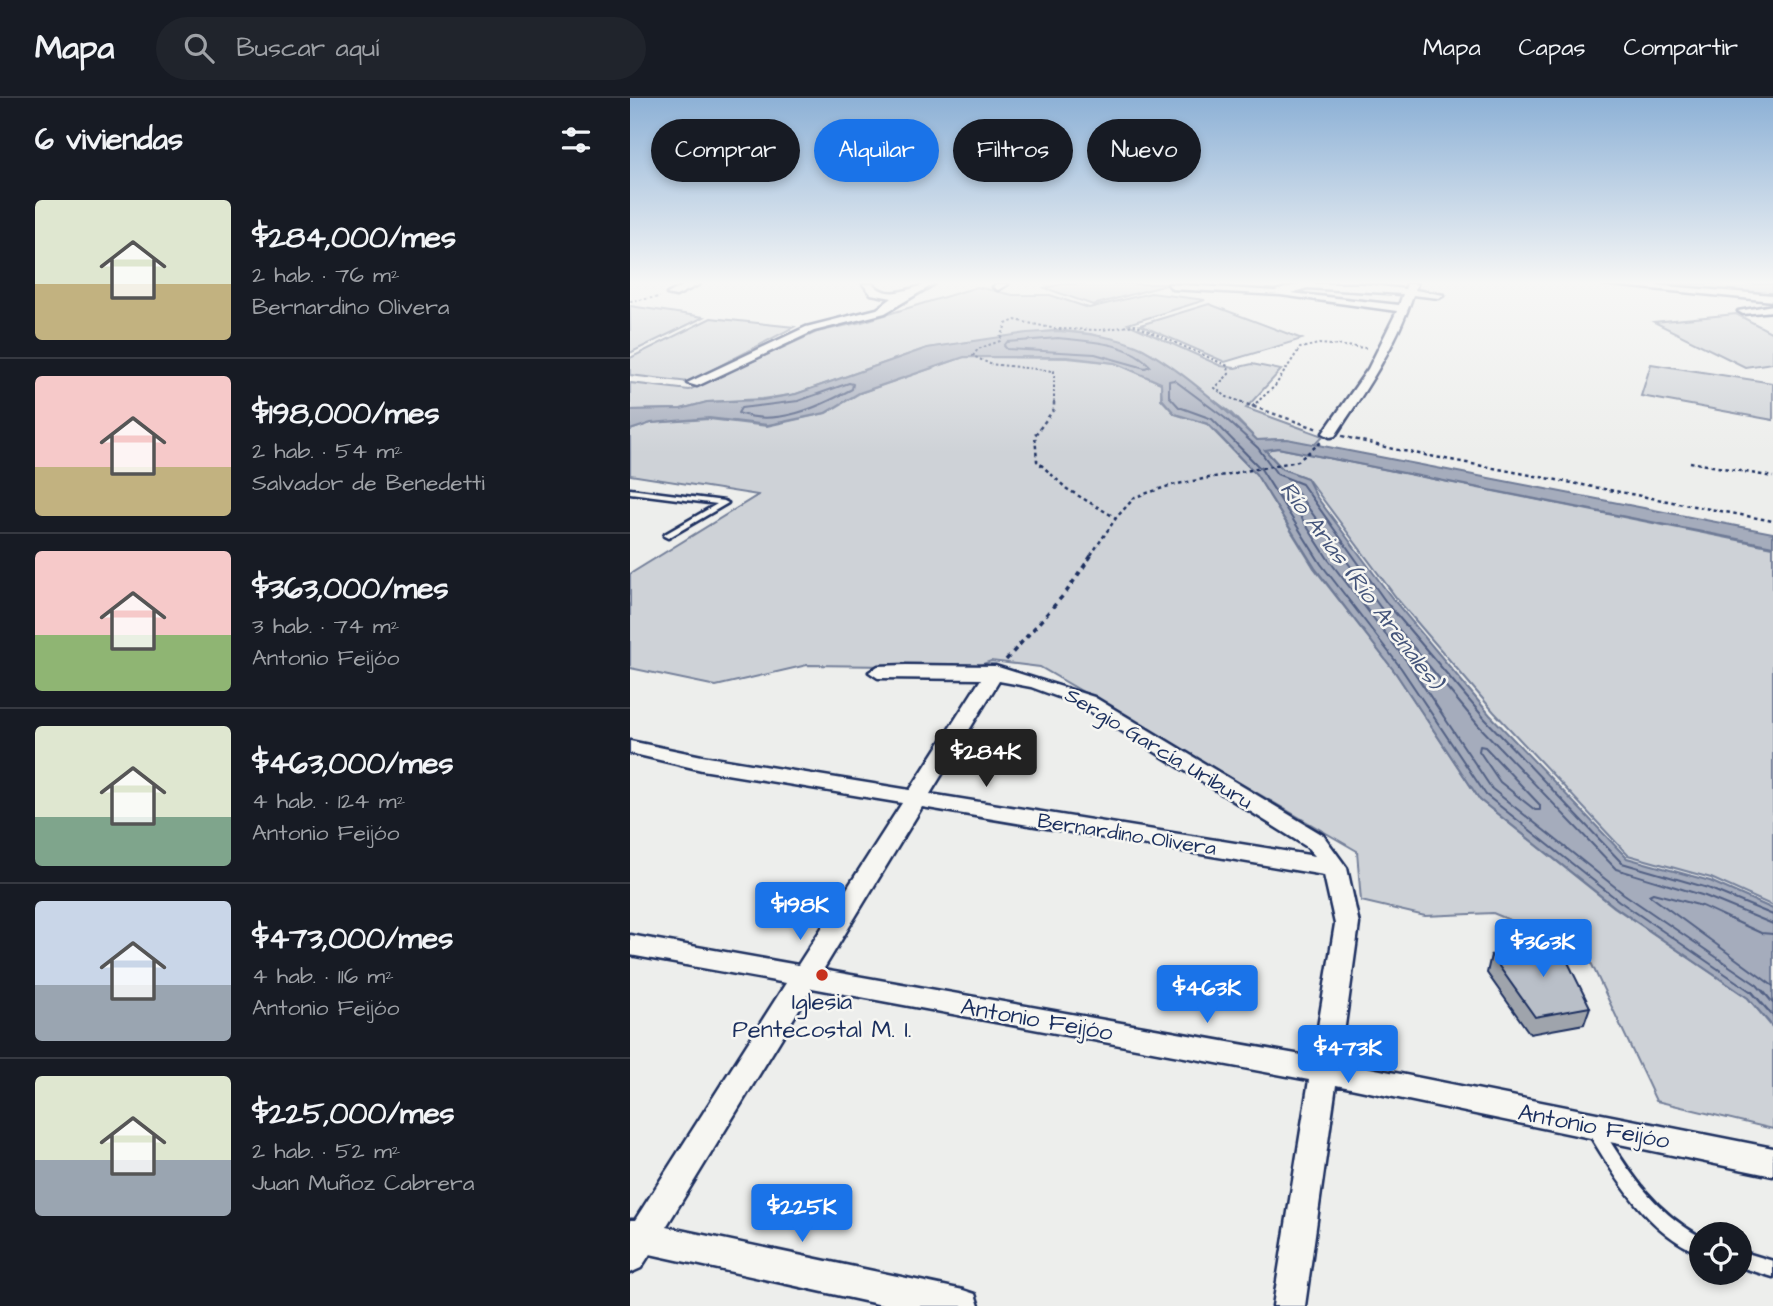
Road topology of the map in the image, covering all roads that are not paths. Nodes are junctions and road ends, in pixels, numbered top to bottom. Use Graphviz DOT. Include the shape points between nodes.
graph roads {
  1 [pos="785,340"];
  2 [pos="1388,340"];
  3 [pos="693,383"];
  4 [pos="1329,433"];
  5 [pos="630,491"];
  6 [pos="668,536"];
  7 [pos="878,672"];
  8 [pos="995,672"];
  9 [pos="630,747"];
  10 [pos="917,799"];
  11 [pos="1335,868"];
  12 [pos="630,945"];
  13 [pos="806,977"];
  14 [pos="1325,1071"];
  15 [pos="1592,1125"];
  16 [pos="1773,1162"];
  17 [pos="1689,1240"];
  18 [pos="634,1243"];
  19 [pos="1752,1263"];
  20 [pos="1773,1269"];
  21 [pos="962,1306"];
  22 [pos="1289,1306"];
  1 -- 3 [label="street"];
  2 -- 4 [label="street"];
  5 -- 6 [label="lane" via="724,503"];
  7 -- 8 [label="street, Sergio García Uriburu"];
  8 -- 10 [label="street"];
  8 -- 11 [label="street, Sergio García Uriburu" via="1033,680 1087,701 1315,841"];
  9 -- 10 [label="street, Bernardino Olivera"];
  10 -- 11 [label="street, Bernardino Olivera"];
  10 -- 13 [label="street"];
  11 -- 14 [label="street, Sergio García Uriburu" via="1346,902 1347,924"];
  12 -- 13 [label="street, Antonio Feijóo"];
  13 -- 14 [label="street, Antonio Feijóo"];
  13 -- 18 [label="street"];
  14 -- 15 [label="street, Antonio Feijóo"];
  14 -- 22 [label="street, Sergio García Uriburu"];
  15 -- 16 [label="street, Antonio Feijóo"];
  15 -- 17 [label="lane" via="1639,1201 1673,1232"];
  18 -- 21 [label="street"];
  19 -- 20 [label="lane"];
}
